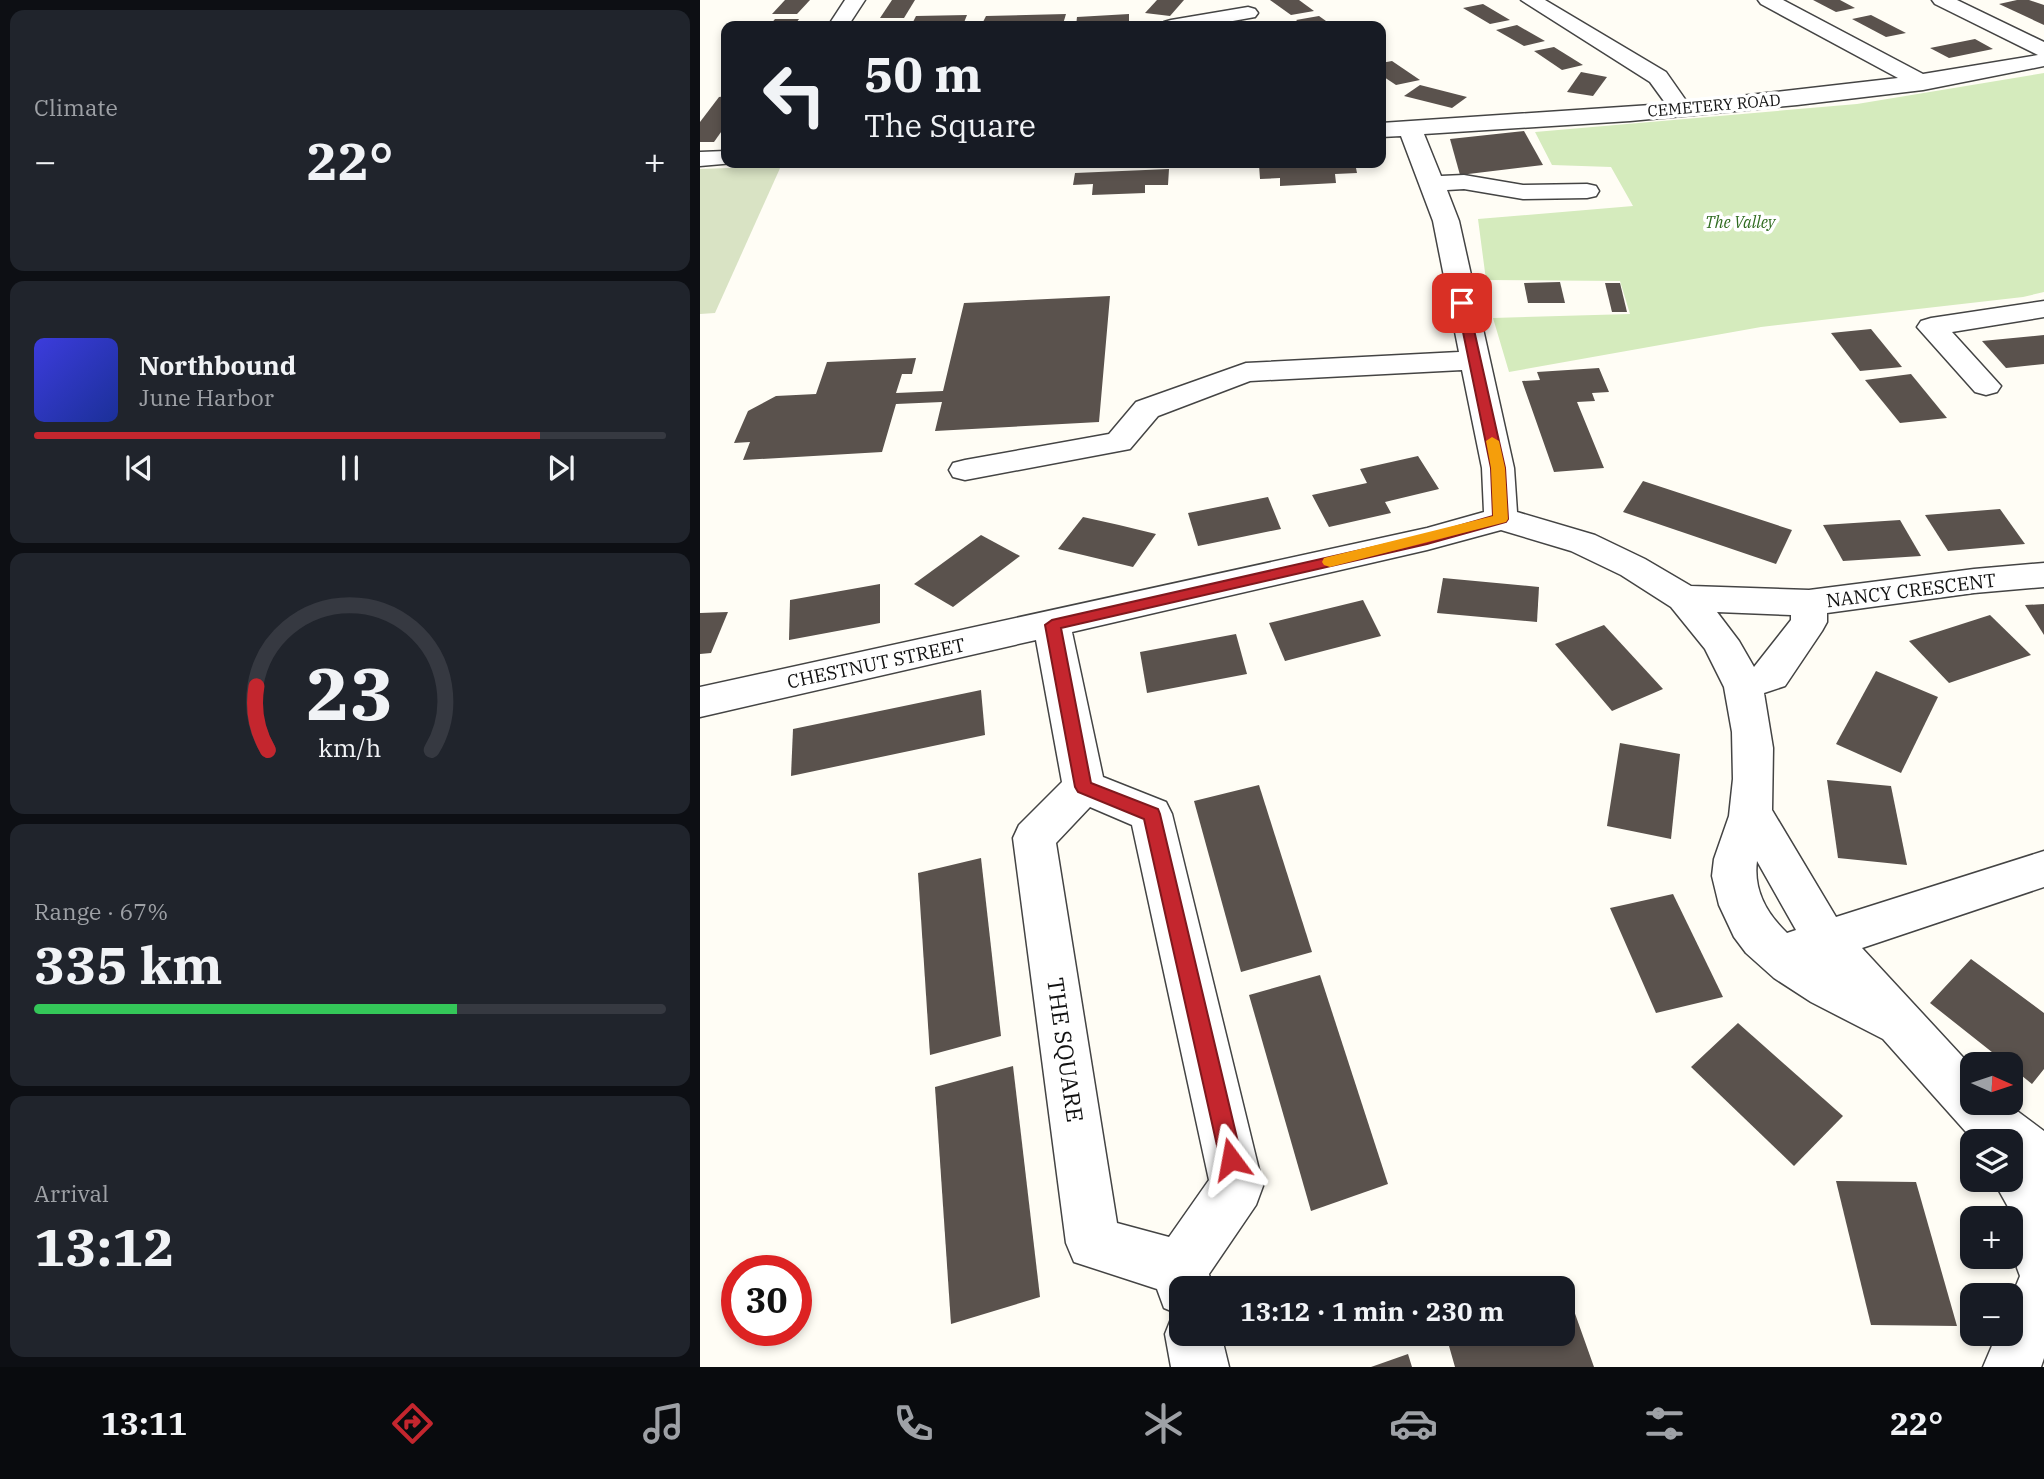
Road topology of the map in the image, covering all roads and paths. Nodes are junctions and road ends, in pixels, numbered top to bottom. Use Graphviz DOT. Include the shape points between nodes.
graph roads {
  1 [pos="855,0"];
  2 [pos="1231,0"];
  3 [pos="1531,0"];
  4 [pos="1768,0"];
  5 [pos="1942,0"];
  6 [pos="1248,13"];
  7 [pos="841,21"];
  8 [pos="1201,21"];
  9 [pos="1260,21"];
  10 [pos="2044,50"];
  11 [pos="2044,61"];
  12 [pos="1923,83"];
  13 [pos="1680,108"];
  14 [pos="1390,124"];
  15 [pos="721,158"];
  16 [pos="700,159"];
  17 [pos="1433,184"];
  18 [pos="1587,191"];
  19 [pos="2044,309"];
  20 [pos="1475,360"];
  21 [pos="1986,386"];
  22 [pos="965,470"];
  23 [pos="1501,519"];
  24 [pos="2044,575"];
  25 [pos="1685,598"];
  26 [pos="1809,603"];
  27 [pos="1052,625"];
  28 [pos="1743,686"];
  29 [pos="700,702"];
  30 [pos="1084,787"];
  31 [pos="1751,812"];
  32 [pos="2044,869"];
  33 [pos="1825,940"];
  34 [pos="1782,956"];
  35 [pos="1903,1025"];
  36 [pos="1989,1129"];
  37 [pos="2023,1152"];
  38 [pos="2044,1162"];
  39 [pos="2023,1183"];
  40 [pos="2044,1268"];
  41 [pos="1177,1276"];
  42 [pos="1183,1276"];
  43 [pos="2044,1284"];
  44 [pos="1196,1346"];
  45 [pos="2044,1363"];
  46 [pos="1200,1367"];
  47 [pos="2012,1367"];
  48 [pos="2032,1367"];
  1 -- 7 [label="street"];
  2 -- 6 [label="street"];
  3 -- 13 [label="street" via="1658,77"];
  4 -- 12 [label="street"];
  5 -- 10 [label="street"];
  6 -- 8 [label="street"];
  6 -- 9 [label="street"];
  11 -- 12 [label="street, CEMETERY ROAD"];
  12 -- 13 [label="street, CEMETERY ROAD"];
  13 -- 14 [label="street, CEMETERY ROAD"];
  14 -- 17 [label="street"];
  15 -- 16 [label="street"];
  17 -- 18 [label="street" via="1464,182 1523,192"];
  17 -- 20 [label="street" via="1446,221"];
  19 -- 21 [label="street" via="1931,327"];
  20 -- 22 [label="street" via="1246,372 1147,409 1119,442"];
  20 -- 23 [label="street" via="1498,468"];
  23 -- 25 [label="street" via="1583,543"];
  23 -- 27 [label="street, CHESTNUT STREET"];
  24 -- 26 [label="street, NANCY CRESCENT"];
  25 -- 26 [label="street"];
  25 -- 28 [label="street" via="1719,640"];
  26 -- 28 [label="street, NANCY CRESCENT" via="1809,622 1772,676"];
  27 -- 29 [label="street, CHESTNUT STREET"];
  27 -- 30 [label="street"];
  28 -- 31 [label="street" via="1753,743"];
  30 -- 41 [label="street, THE SQUARE" via="1034,838 1093,1243"];
  30 -- 42 [label="street, THE SQUARE" via="1152,814 1237,1186"];
  31 -- 33 [label="street"];
  31 -- 34 [label="street" via="1734,865 1739,903 1762,939"];
  32 -- 33 [label="street"];
  33 -- 34 [label="street"];
  33 -- 35 [label="street"];
  34 -- 35 [label="street" via="1833,990"];
  35 -- 36 [label="street"];
  37 -- 38 [label="street"];
  39 -- 40 [label="street" via="2038,1209"];
  43 -- 47 [label="street"];
  44 -- 46 [label="street"];
  45 -- 48 [label="street"];
}
